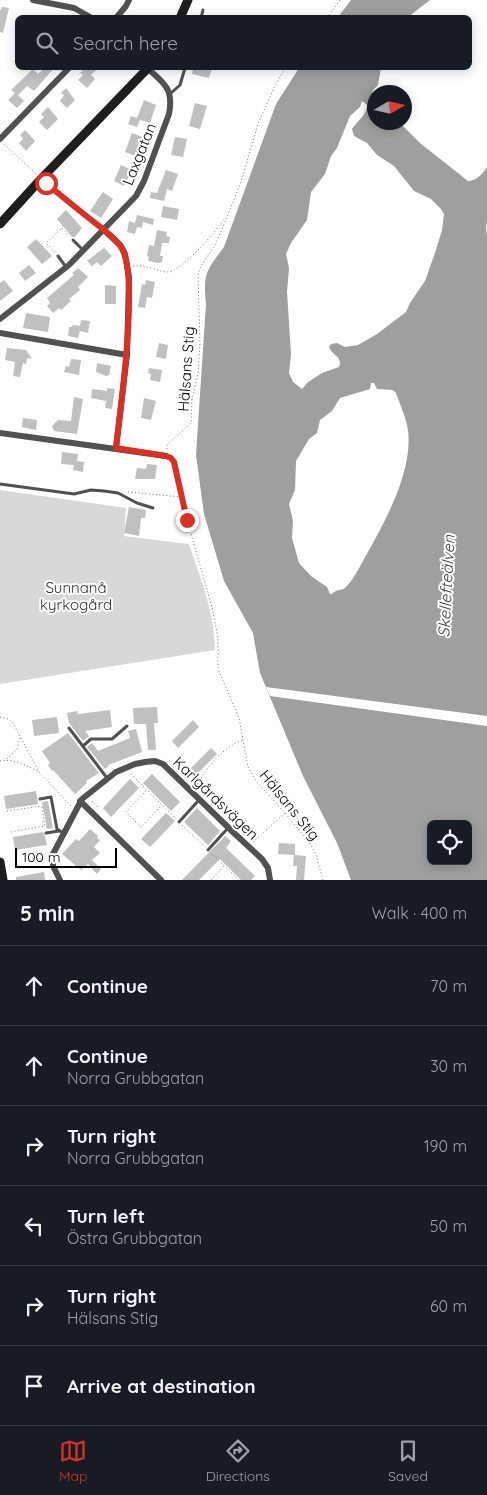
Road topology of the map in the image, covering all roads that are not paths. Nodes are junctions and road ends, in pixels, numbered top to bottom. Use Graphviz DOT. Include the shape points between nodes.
graph roads {
  1 [pos="33,0"];
  2 [pos="129,0"];
  3 [pos="188,0"];
  4 [pos="44,1"];
  5 [pos="203,10"];
  6 [pos="87,15"];
  7 [pos="118,15"];
  8 [pos="181,15"];
  9 [pos="202,15"];
  10 [pos="67,70"];
  11 [pos="145,70"];
  12 [pos="149,70"];
  13 [pos="184,70"];
  14 [pos="170,94"];
  15 [pos="0,140"];
  16 [pos="0,224"];
  17 [pos="104,230"];
  18 [pos="73,240"];
  19 [pos="83,251"];
  20 [pos="58,256"];
  21 [pos="67,267"];
  22 [pos="0,319"];
  23 [pos="0,333"];
  24 [pos="127,354"];
  25 [pos="0,433"];
  26 [pos="116,448"];
  27 [pos="166,456"];
  28 [pos="0,484"];
  29 [pos="153,508"];
  30 [pos="127,726"];
  31 [pos="69,728"];
  32 [pos="83,746"];
  33 [pos="107,778"];
  34 [pos="40,799"];
  35 [pos="200,799"];
  36 [pos="80,802"];
  37 [pos="179,822"];
  38 [pos="229,828"];
  39 [pos="61,832"];
  40 [pos="46,833"];
  41 [pos="208,850"];
  42 [pos="0,862"];
  43 [pos="3,880"];
  44 [pos="60,880"];
  45 [pos="160,880"];
  46 [pos="270,880"];
  1 -- 4 [label="street"];
  2 -- 7 [label="street"];
  3 -- 8 [label="main road"];
  4 -- 6 [label="street" via="74,8"];
  5 -- 9 [label="lane"];
  10 -- 15 [label="street"];
  11 -- 16 [label="main road"];
  12 -- 14 [label="street" via="163,82"];
  13 -- 14 [label="lane" via="180,85"];
  14 -- 17 [label="street, Laxgatan" via="169,114 144,180 136,196"];
  17 -- 19 [label="street, Laxgatan"];
  17 -- 24 [label="street" via="121,246 128,267"];
  18 -- 19 [label="lane"];
  19 -- 21 [label="street, Laxgatan"];
  20 -- 21 [label="lane"];
  21 -- 22 [label="street, Laxgatan"];
  23 -- 24 [label="street"];
  24 -- 26 [label="street"];
  25 -- 26 [label="street"];
  26 -- 27 [label="street"];
  28 -- 29 [label="lane" via="74,494 91,490 118,493"];
  30 -- 32 [label="lane" via="112,739 91,739"];
  31 -- 32 [label="lane"];
  32 -- 33 [label="lane"];
  33 -- 35 [label="street, Karlgårdsvägen" via="135,764 155,761 163,764"];
  33 -- 36 [label="street, Karlgårdsvägen"];
  34 -- 39 [label="lane" via="51,797 57,829"];
  35 -- 37 [label="lane"];
  35 -- 38 [label="street, Karlgårdsvägen"];
  36 -- 39 [label="street"];
  36 -- 45 [label="street"];
  38 -- 41 [label="lane"];
  38 -- 46 [label="street, Karlgårdsvägen" via="262,859"];
  39 -- 40 [label="lane"];
  39 -- 44 [label="street" via="52,861"];
  42 -- 43 [label="main road"];
}
